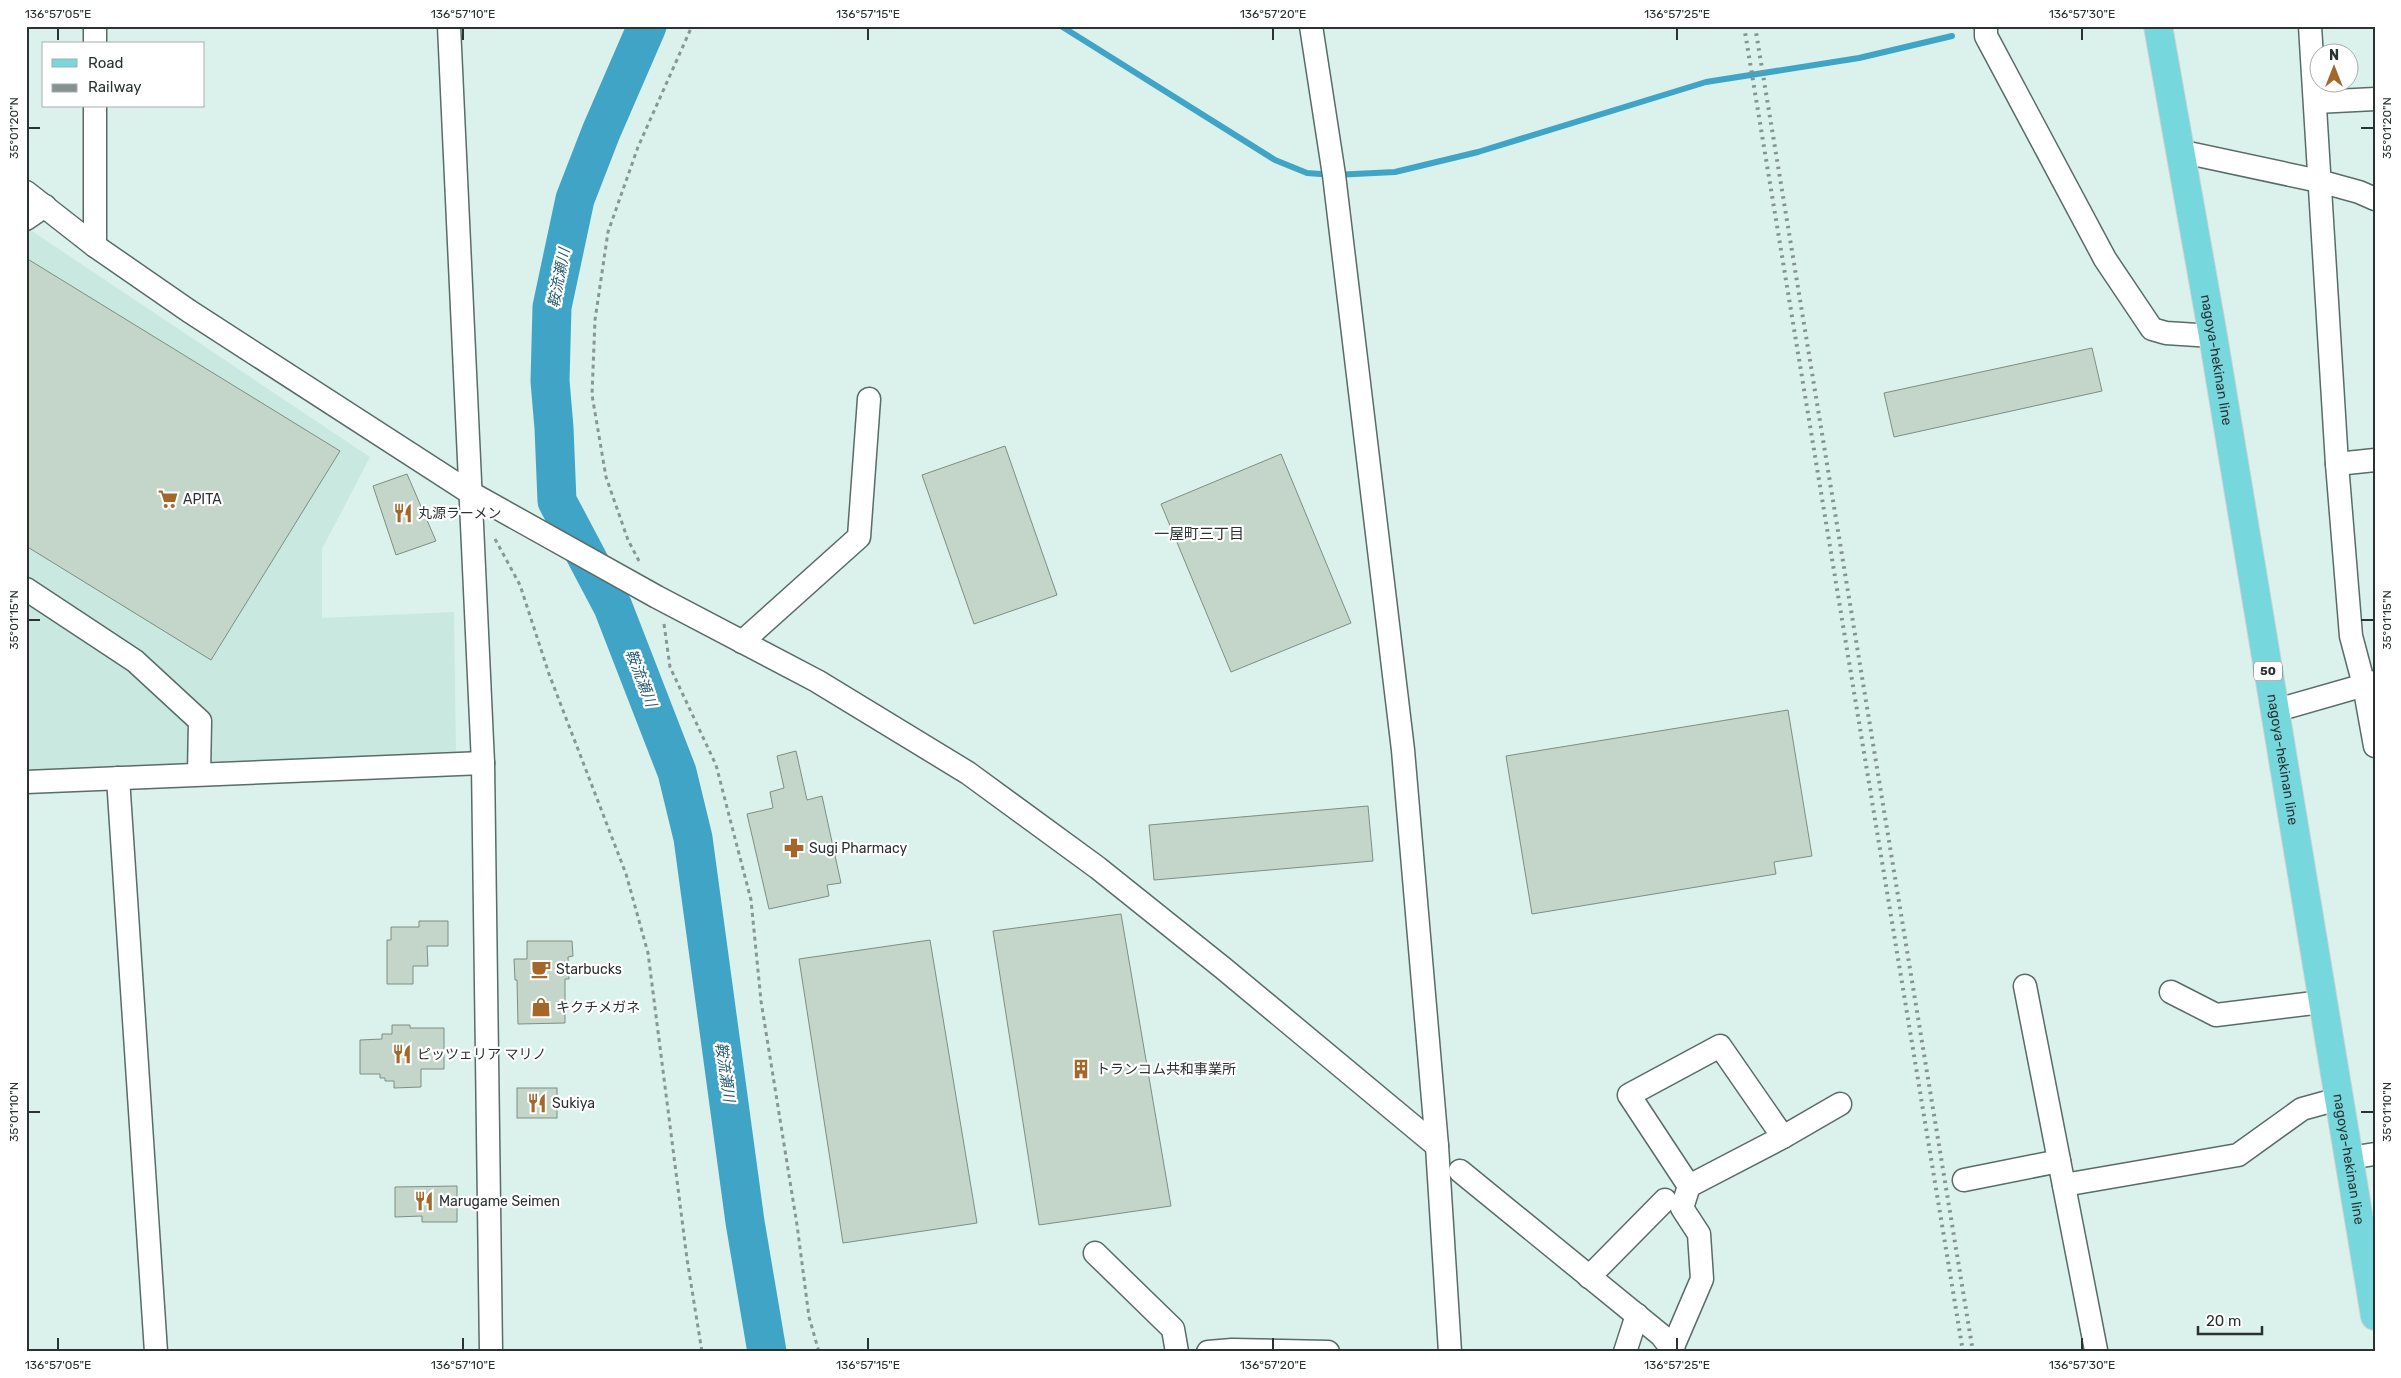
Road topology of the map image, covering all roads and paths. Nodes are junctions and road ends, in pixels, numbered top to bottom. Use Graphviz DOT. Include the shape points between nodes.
graph roads {
  1 [pos="95,26"];
  2 [pos="449,26"];
  3 [pos="692,26"];
  4 [pos="1311,26"];
  5 [pos="1986,26"];
  6 [pos="2158,26"];
  7 [pos="2310,26"];
  8 [pos="95,42"];
  9 [pos="2375,99"];
  10 [pos="2316,102"];
  11 [pos="95,108"];
  12 [pos="2179,150"];
  13 [pos="2318,181"];
  14 [pos="26,192"];
  15 [pos="2375,199"];
  16 [pos="45,206"];
  17 [pos="26,219"];
  18 [pos="95,246"];
  19 [pos="2213,336"];
  20 [pos="869,399"];
  21 [pos="2375,460"];
  22 [pos="2337,464"];
  23 [pos="469,492"];
  24 [pos="492,534"];
  25 [pos="640,564"];
  26 [pos="26,589"];
  27 [pos="650,593"];
  28 [pos="742,642"];
  29 [pos="2369,683"];
  30 [pos="2274,711"];
  31 [pos="2375,746"];
  32 [pos="483,763"];
  33 [pos="199,774"];
  34 [pos="118,778"];
  35 [pos="26,782"];
  36 [pos="2025,986"];
  37 [pos="2171,992"];
  38 [pos="2322,1002"];
  39 [pos="2338,1099"];
  40 [pos="1840,1104"];
  41 [pos="1783,1137"];
  42 [pos="1437,1146"];
  43 [pos="2362,1156"];
  44 [pos="2059,1161"];
  45 [pos="1460,1171"];
  46 [pos="1964,1180"];
  47 [pos="2064,1185"];
  48 [pos="1690,1186"];
  49 [pos="1665,1200"];
  50 [pos="1095,1253"];
  51 [pos="1589,1276"];
  52 [pos="1637,1316"];
  53 [pos="2375,1316"];
  54 [pos="1673,1350"];
  55 [pos="2096,1350"];
  56 [pos="1220,1351"];
  57 [pos="156,1352"];
  58 [pos="491,1352"];
  59 [pos="702,1352"];
  60 [pos="819,1352"];
  61 [pos="1177,1352"];
  62 [pos="1328,1352"];
  63 [pos="1450,1352"];
  64 [pos="1626,1352"];
  1 -- 8 [label="street"];
  2 -- 23 [label="street"];
  3 -- 25 [label="path" via="638,147 608,232 595,320 592,395 606,477"];
  4 -- 42 [label="street" via="1334,175 1403,750"];
  5 -- 19 [label="street" via="1986,36 2105,259 2152,329"];
  6 -- 12 [label="main road, nagoya-hekinan line / 50"];
  7 -- 10 [label="street"];
  9 -- 10 [label="street"];
  10 -- 13 [label="street"];
  11 -- 18 [label="street"];
  12 -- 13 [label="street"];
  12 -- 19 [label="main road, nagoya-hekinan line / 50"];
  13 -- 15 [label="street"];
  13 -- 22 [label="street"];
  14 -- 16 [label="street"];
  16 -- 17 [label="street"];
  16 -- 18 [label="street"];
  18 -- 23 [label="street" via="189,311"];
  19 -- 30 [label="main road, nagoya-hekinan line / 50"];
  20 -- 28 [label="street" via="859,537"];
  21 -- 22 [label="street"];
  22 -- 29 [label="street" via="2351,636"];
  23 -- 27 [label="street"];
  23 -- 32 [label="street"];
  24 -- 59 [label="path" via="520,584 549,674 626,874 648,953"];
  26 -- 33 [label="street" via="135,661 200,721"];
  27 -- 28 [label="street"];
  27 -- 60 [label="path" via="664,623 670,667 716,764 751,900 761,1000 809,1316"];
  28 -- 42 [label="street" via="817,681 968,773 1121,887"];
  29 -- 30 [label="street"];
  29 -- 31 [label="street"];
  30 -- 38 [label="main road, nagoya-hekinan line / 50"];
  32 -- 33 [label="street"];
  32 -- 58 [label="street"];
  33 -- 34 [label="street"];
  34 -- 35 [label="street"];
  34 -- 57 [label="street"];
  36 -- 44 [label="street"];
  37 -- 38 [label="street" via="2216,1015"];
  38 -- 39 [label="main road, nagoya-hekinan line / 50"];
  39 -- 43 [label="main road, nagoya-hekinan line / 50"];
  39 -- 47 [label="street" via="2302,1109 2238,1155"];
  40 -- 41 [label="street"];
  41 -- 48 [label="street"];
  41 -- 48 [label="street" via="1720,1046 1630,1095"];
  42 -- 63 [label="street"];
  43 -- 53 [label="main road, nagoya-hekinan line / 50"];
  44 -- 46 [label="street"];
  44 -- 47 [label="street"];
  45 -- 51 [label="street"];
  47 -- 55 [label="street"];
  48 -- 54 [label="street" via="1682,1208 1698,1234 1702,1279"];
  49 -- 51 [label="street"];
  50 -- 61 [label="street" via="1173,1329"];
  51 -- 52 [label="street"];
  52 -- 54 [label="street" via="1661,1335"];
  52 -- 64 [label="street"];
  56 -- 62 [label="street"];
}
